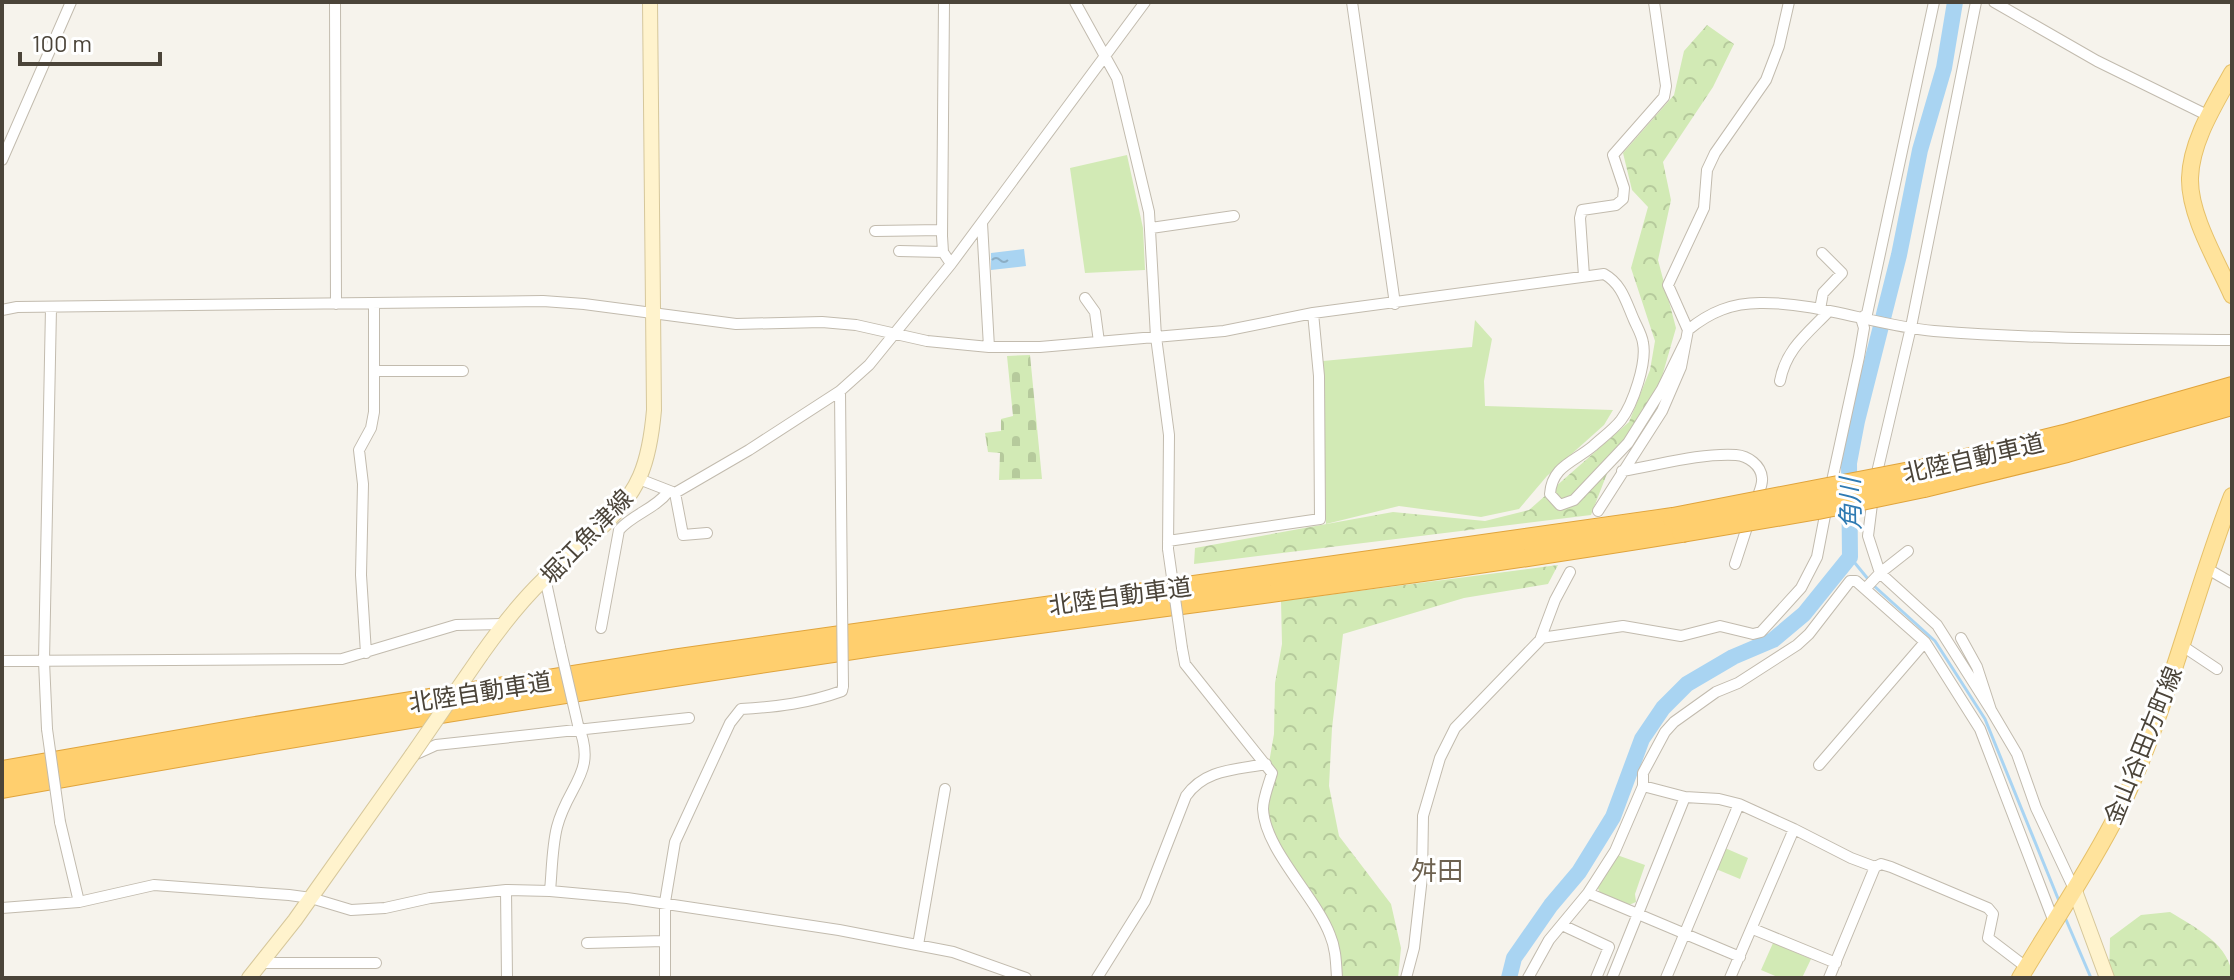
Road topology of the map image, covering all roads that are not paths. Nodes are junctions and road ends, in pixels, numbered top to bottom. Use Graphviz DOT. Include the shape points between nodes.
graph roads {
  1 [pos="71,2"];
  2 [pos="335,2"];
  3 [pos="650,2"];
  4 [pos="944,2"];
  5 [pos="1075,2"];
  6 [pos="1145,2"];
  7 [pos="1352,2"];
  8 [pos="1654,2"];
  9 [pos="1789,2"];
  10 [pos="1934,2"];
  11 [pos="1976,2"];
  12 [pos="1994,2"];
  13 [pos="1105,55"];
  14 [pos="2232,73"];
  15 [pos="2209,116"];
  16 [pos="2,160"];
  17 [pos="1234,216"];
  18 [pos="982,223"];
  19 [pos="1151,228"];
  20 [pos="942,230"];
  21 [pos="875,231"];
  22 [pos="899,251"];
  23 [pos="943,252"];
  24 [pos="1822,253"];
  25 [pos="951,264"];
  26 [pos="1584,276"];
  27 [pos="2232,295"];
  28 [pos="1085,298"];
  29 [pos="374,303"];
  30 [pos="336,304"];
  31 [pos="1395,304"];
  32 [pos="51,308"];
  33 [pos="2,310"];
  34 [pos="1824,310"];
  35 [pos="654,313"];
  36 [pos="1313,313"];
  37 [pos="1862,318"];
  38 [pos="1910,327"];
  39 [pos="895,335"];
  40 [pos="1687,335"];
  41 [pos="1156,337"];
  42 [pos="2232,340"];
  43 [pos="1099,342"];
  44 [pos="989,347"];
  45 [pos="374,371"];
  46 [pos="463,371"];
  47 [pos="1780,381"];
  48 [pos="2232,387"];
  49 [pos="840,391"];
  50 [pos="2232,405"];
  51 [pos="1622,471"];
  52 [pos="639,479"];
  53 [pos="672,493"];
  54 [pos="2232,496"];
  55 [pos="1598,511"];
  56 [pos="1677,525"];
  57 [pos="707,533"];
  58 [pos="1168,545"];
  59 [pos="1908,551"];
  60 [pos="1735,564"];
  61 [pos="2206,568"];
  62 [pos="1570,572"];
  63 [pos="1880,573"];
  64 [pos="542,581"];
  65 [pos="2232,583"];
  66 [pos="1865,589"];
  67 [pos="503,624"];
  68 [pos="601,628"];
  69 [pos="1541,638"];
  70 [pos="1961,638"];
  71 [pos="1925,642"];
  72 [pos="2181,645"];
  73 [pos="366,653"];
  74 [pos="2,661"];
  75 [pos="44,661"];
  76 [pos="2217,669"];
  77 [pos="1991,710"];
  78 [pos="689,718"];
  79 [pos="579,727"];
  80 [pos="412,755"];
  81 [pos="1266,764"];
  82 [pos="1819,765"];
  83 [pos="2,771"];
  84 [pos="1643,786"];
  85 [pos="2,788"];
  86 [pos="945,789"];
  87 [pos="1685,797"];
  88 [pos="1739,804"];
  89 [pos="1794,829"];
  90 [pos="1875,867"];
  91 [pos="506,890"];
  92 [pos="550,891"];
  93 [pos="1588,893"];
  94 [pos="2073,893"];
  95 [pos="311,898"];
  96 [pos="79,902"];
  97 [pos="665,902"];
  98 [pos="2,908"];
  99 [pos="1637,913"];
  100 [pos="2054,922"];
  101 [pos="1562,925"];
  102 [pos="1753,929"];
  103 [pos="1684,934"];
  104 [pos="664,941"];
  105 [pos="587,943"];
  106 [pos="918,945"];
  107 [pos="1740,957"];
  108 [pos="261,963"];
  109 [pos="376,963"];
  110 [pos="1836,963"];
  111 [pos="2023,973"];
  112 [pos="249,978"];
  113 [pos="507,978"];
  114 [pos="665,978"];
  115 [pos="1026,978"];
  116 [pos="1097,978"];
  117 [pos="1337,978"];
  118 [pos="1406,978"];
  119 [pos="1528,978"];
  120 [pos="1596,978"];
  121 [pos="1612,978"];
  122 [pos="1666,978"];
  123 [pos="1730,978"];
  124 [pos="1829,978"];
  125 [pos="2107,978"];
  1 -- 16 [label="street"];
  2 -- 30 [label="street"];
  3 -- 35 [label="main road, 堀江魚津線"];
  4 -- 20 [label="street"];
  5 -- 13 [label="street"];
  6 -- 13 [label="street"];
  7 -- 31 [label="street"];
  8 -- 26 [label="street" via="1664,97 1613,155 1623,199 1582,210"];
  9 -- 40 [label="street" via="1766,80 1715,153 1707,170 1704,208 1668,285"];
  10 -- 37 [label="street"];
  11 -- 38 [label="street"];
  12 -- 15 [label="street"];
  13 -- 18 [label="street"];
  13 -- 19 [label="street" via="1124,101"];
  14 -- 15 [label="main road"];
  15 -- 27 [label="main road" via="2194,153 2190,189"];
  17 -- 19 [label="street"];
  18 -- 25 [label="street"];
  18 -- 44 [label="street"];
  19 -- 41 [label="street"];
  20 -- 21 [label="street"];
  20 -- 23 [label="street"];
  22 -- 23 [label="street"];
  23 -- 25 [label="street"];
  24 -- 34 [label="street" via="1842,273 1823,293"];
  25 -- 39 [label="street"];
  26 -- 31 [label="street"];
  26 -- 40 [label="street" via="1604,274 1615,280 1643,342 1643,355 1637,386 1621,419 1551,480 1550,494 1560,505 1574,500 1628,443"];
  28 -- 43 [label="street" via="1095,312"];
  29 -- 30 [label="street"];
  29 -- 35 [label="street" via="543,301"];
  29 -- 45 [label="street"];
  30 -- 32 [label="street"];
  31 -- 36 [label="street"];
  32 -- 33 [label="street"];
  32 -- 75 [label="street"];
  34 -- 37 [label="street"];
  34 -- 40 [label="street" via="1794,304 1725,307 1708,314"];
  34 -- 47 [label="street" via="1789,353"];
  35 -- 39 [label="street" via="750,325 856,325"];
  35 -- 52 [label="main road, 堀江魚津線" via="651,437"];
  36 -- 41 [label="street" via="1224,331"];
  36 -- 58 [label="street" via="1320,519"];
  37 -- 38 [label="street"];
  37 -- 69 [label="street" via="1859,357 1817,557 1801,588 1767,627 1753,634 1720,626 1681,636 1623,626"];
  38 -- 42 [label="street"];
  38 -- 63 [label="street" via="1871,508 1868,536"];
  39 -- 44 [label="street"];
  39 -- 49 [label="street"];
  40 -- 51 [label="street" via="1681,367 1662,411"];
  41 -- 43 [label="street"];
  41 -- 58 [label="street" via="1169,435"];
  43 -- 44 [label="street"];
  45 -- 46 [label="street"];
  45 -- 73 [label="street" via="371,428 359,450"];
  48 -- 56 [label="highway, 北陸自動車道, bridge" via="2064,435"];
  49 -- 53 [label="street"];
  49 -- 97 [label="street, bridge" via="842,691 817,700 741,709 675,842"];
  50 -- 56 [label="highway, 北陸自動車道, bridge" via="1940,483 1818,509"];
  51 -- 55 [label="street"];
  51 -- 60 [label="street" via="1702,458 1751,459 1763,481"];
  52 -- 53 [label="street"];
  52 -- 64 [label="main road, 堀江魚津線" via="603,524"];
  53 -- 57 [label="street" via="683,535"];
  53 -- 68 [label="street" via="619,530"];
  54 -- 61 [label="main road, 金山谷田方町線"];
  56 -- 83 [label="highway, 北陸自動車道" via="789,642"];
  56 -- 85 [label="highway, 北陸自動車道" via="1546,554 614,685"];
  58 -- 81 [label="street, bridge" via="1185,664"];
  59 -- 63 [label="street"];
  61 -- 65 [label="street"];
  61 -- 72 [label="main road, 金山谷田方町線"];
  62 -- 69 [label="street"];
  63 -- 66 [label="street"];
  63 -- 77 [label="street" via="1937,625"];
  64 -- 67 [label="main road, 堀江魚津線"];
  64 -- 79 [label="street, bridge"];
  66 -- 71 [label="street"];
  66 -- 84 [label="street" via="1850,581 1797,645 1674,722 1643,773"];
  67 -- 73 [label="street" via="456,625"];
  67 -- 80 [label="main road, 堀江魚津線, bridge"];
  69 -- 118 [label="street" via="1455,728 1440,758 1423,816 1422,877"];
  70 -- 77 [label="street"];
  71 -- 82 [label="street"];
  71 -- 100 [label="street" via="1986,742"];
  72 -- 76 [label="street"];
  72 -- 94 [label="main road, 金山谷田方町線" via="2119,810"];
  73 -- 75 [label="street" via="342,659"];
  74 -- 75 [label="street"];
  75 -- 96 [label="street, bridge" via="60,822"];
  77 -- 94 [label="street" via="2017,754"];
  78 -- 79 [label="street"];
  79 -- 80 [label="street" via="436,745"];
  79 -- 92 [label="street" via="585,765 557,827"];
  80 -- 95 [label="main road, 堀江魚津線"];
  81 -- 116 [label="street" via="1211,774 1195,783 1145,901"];
  81 -- 117 [label="street" via="1272,773 1263,808 1267,825 1330,933"];
  84 -- 87 [label="street"];
  84 -- 93 [label="street" via="1615,851"];
  86 -- 106 [label="street"];
  87 -- 88 [label="street"];
  87 -- 99 [label="street"];
  88 -- 89 [label="street"];
  88 -- 103 [label="street"];
  89 -- 90 [label="street"];
  89 -- 102 [label="street"];
  90 -- 110 [label="street"];
  90 -- 111 [label="street" via="1891,867 1988,908 1993,914 1988,938"];
  91 -- 92 [label="street"];
  91 -- 95 [label="street" via="351,910"];
  91 -- 113 [label="street"];
  92 -- 97 [label="street"];
  93 -- 99 [label="street"];
  93 -- 101 [label="street"];
  94 -- 100 [label="main road, 金山谷田方町線"];
  94 -- 125 [label="main road"];
  95 -- 96 [label="street" via="154,885"];
  95 -- 108 [label="main road, 堀江魚津線"];
  96 -- 98 [label="street"];
  97 -- 104 [label="street"];
  97 -- 106 [label="street"];
  99 -- 103 [label="street"];
  99 -- 121 [label="street"];
  100 -- 111 [label="main road, 金山谷田方町線"];
  101 -- 119 [label="street"];
  101 -- 120 [label="street" via="1609,947"];
  102 -- 107 [label="street"];
  102 -- 110 [label="street"];
  103 -- 107 [label="street"];
  103 -- 122 [label="street"];
  104 -- 105 [label="street"];
  104 -- 114 [label="street"];
  106 -- 115 [label="street"];
  107 -- 123 [label="street"];
  108 -- 109 [label="street"];
  108 -- 112 [label="main road, 堀江魚津線"];
  110 -- 124 [label="street"];
}
